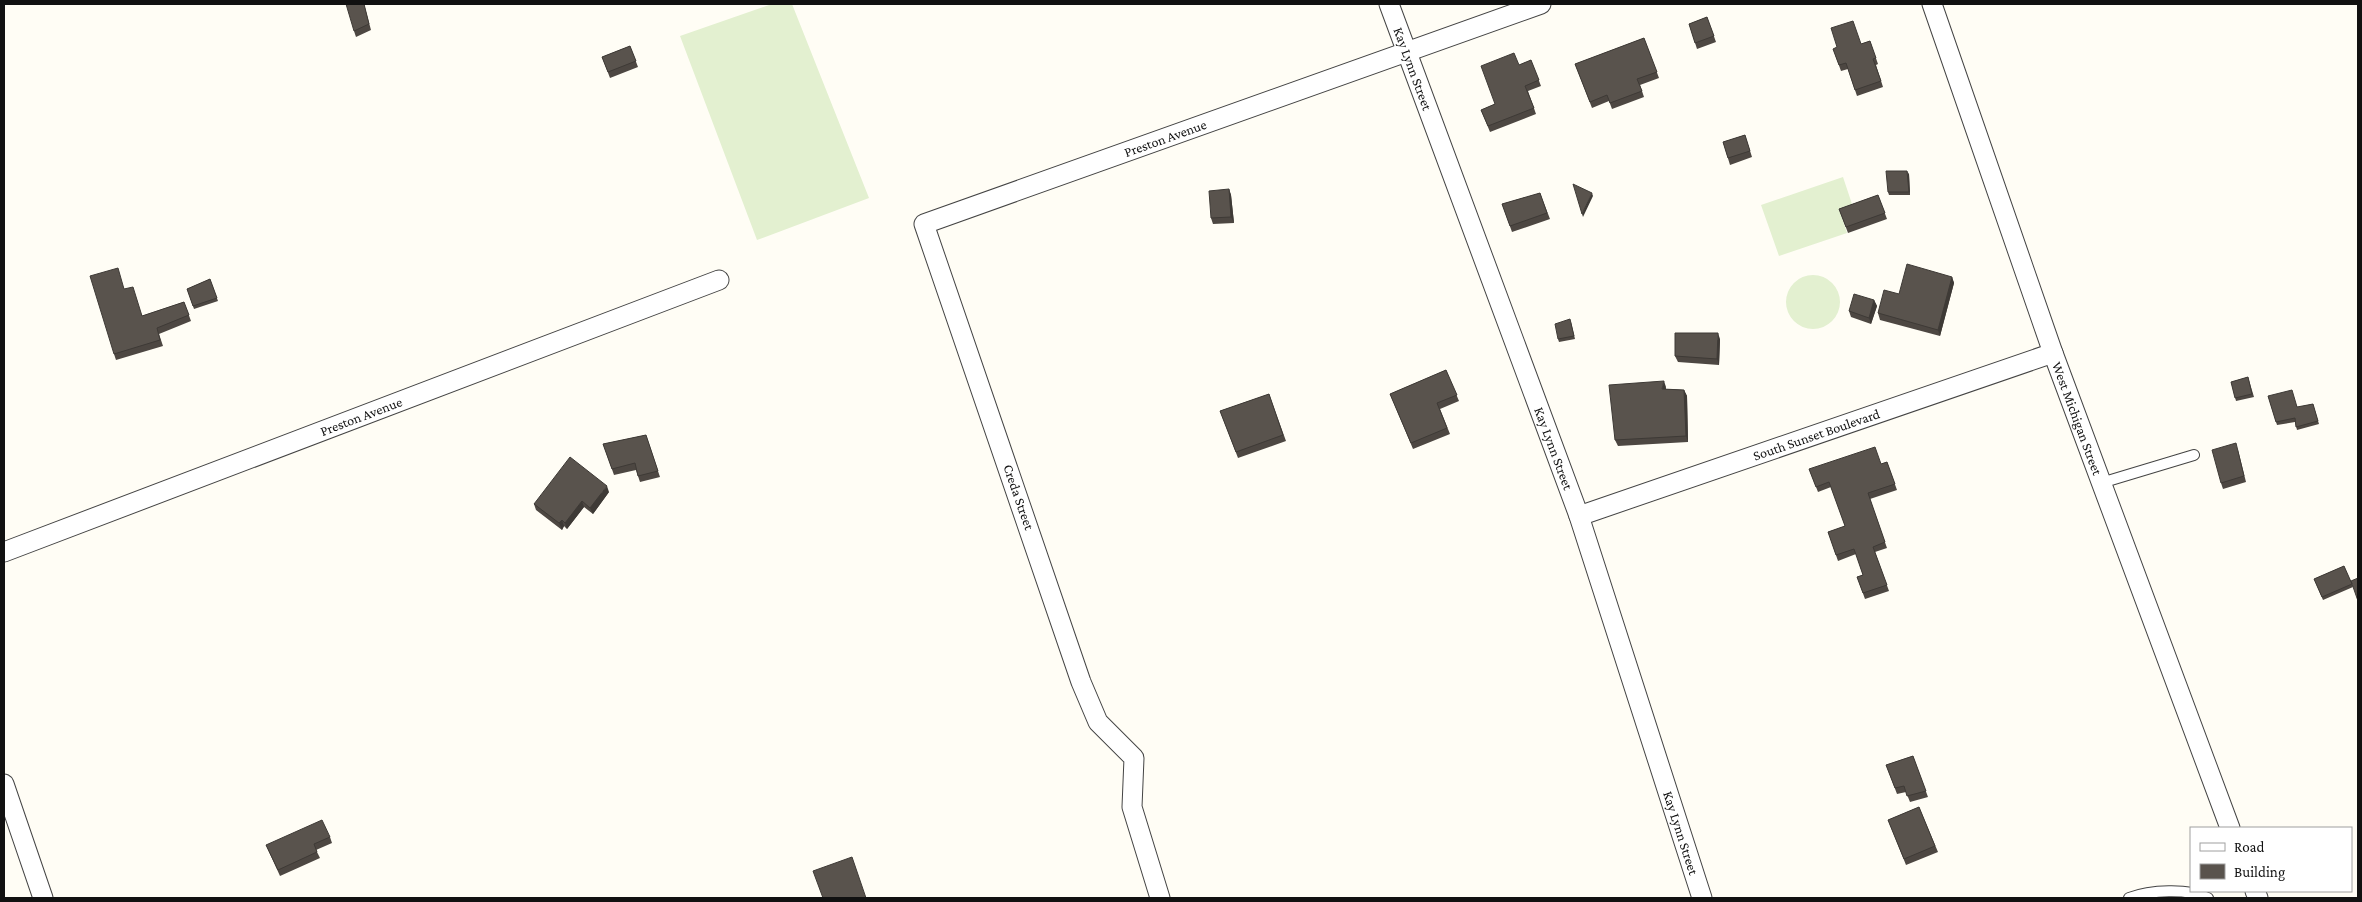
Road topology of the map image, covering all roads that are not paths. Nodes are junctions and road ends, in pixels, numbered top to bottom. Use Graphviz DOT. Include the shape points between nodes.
graph roads {
  1 [pos="1389,4"];
  2 [pos="1541,4"];
  3 [pos="1932,4"];
  4 [pos="1406,50"];
  5 [pos="924,224"];
  6 [pos="719,280"];
  7 [pos="2053,352"];
  8 [pos="2194,454"];
  9 [pos="2102,483"];
  10 [pos="1579,516"];
  11 [pos="4,552"];
  12 [pos="4,784"];
  13 [pos="2230,827"];
  14 [pos="43,898"];
  15 [pos="1160,898"];
  16 [pos="1702,898"];
  17 [pos="2129,898"];
  18 [pos="2208,898"];
  1 -- 4 [label="street, Kay Lynn Street"];
  2 -- 4 [label="street, Preston Avenue"];
  3 -- 7 [label="street, West Michigan Street"];
  4 -- 5 [label="street, Preston Avenue"];
  4 -- 10 [label="street, Kay Lynn Street"];
  5 -- 15 [label="street, Creda Street" via="1081,682 1098,722 1134,758 1132,808"];
  6 -- 11 [label="street, Preston Avenue"];
  7 -- 9 [label="street, West Michigan Street"];
  7 -- 10 [label="street, South Sunset Boulevard"];
  8 -- 9 [label="lane"];
  9 -- 13 [label="street, West Michigan Street"];
  10 -- 16 [label="street, Kay Lynn Street"];
  12 -- 14 [label="street"];
  17 -- 18 [label="lane" via="2166,892 2199,894"];
}
